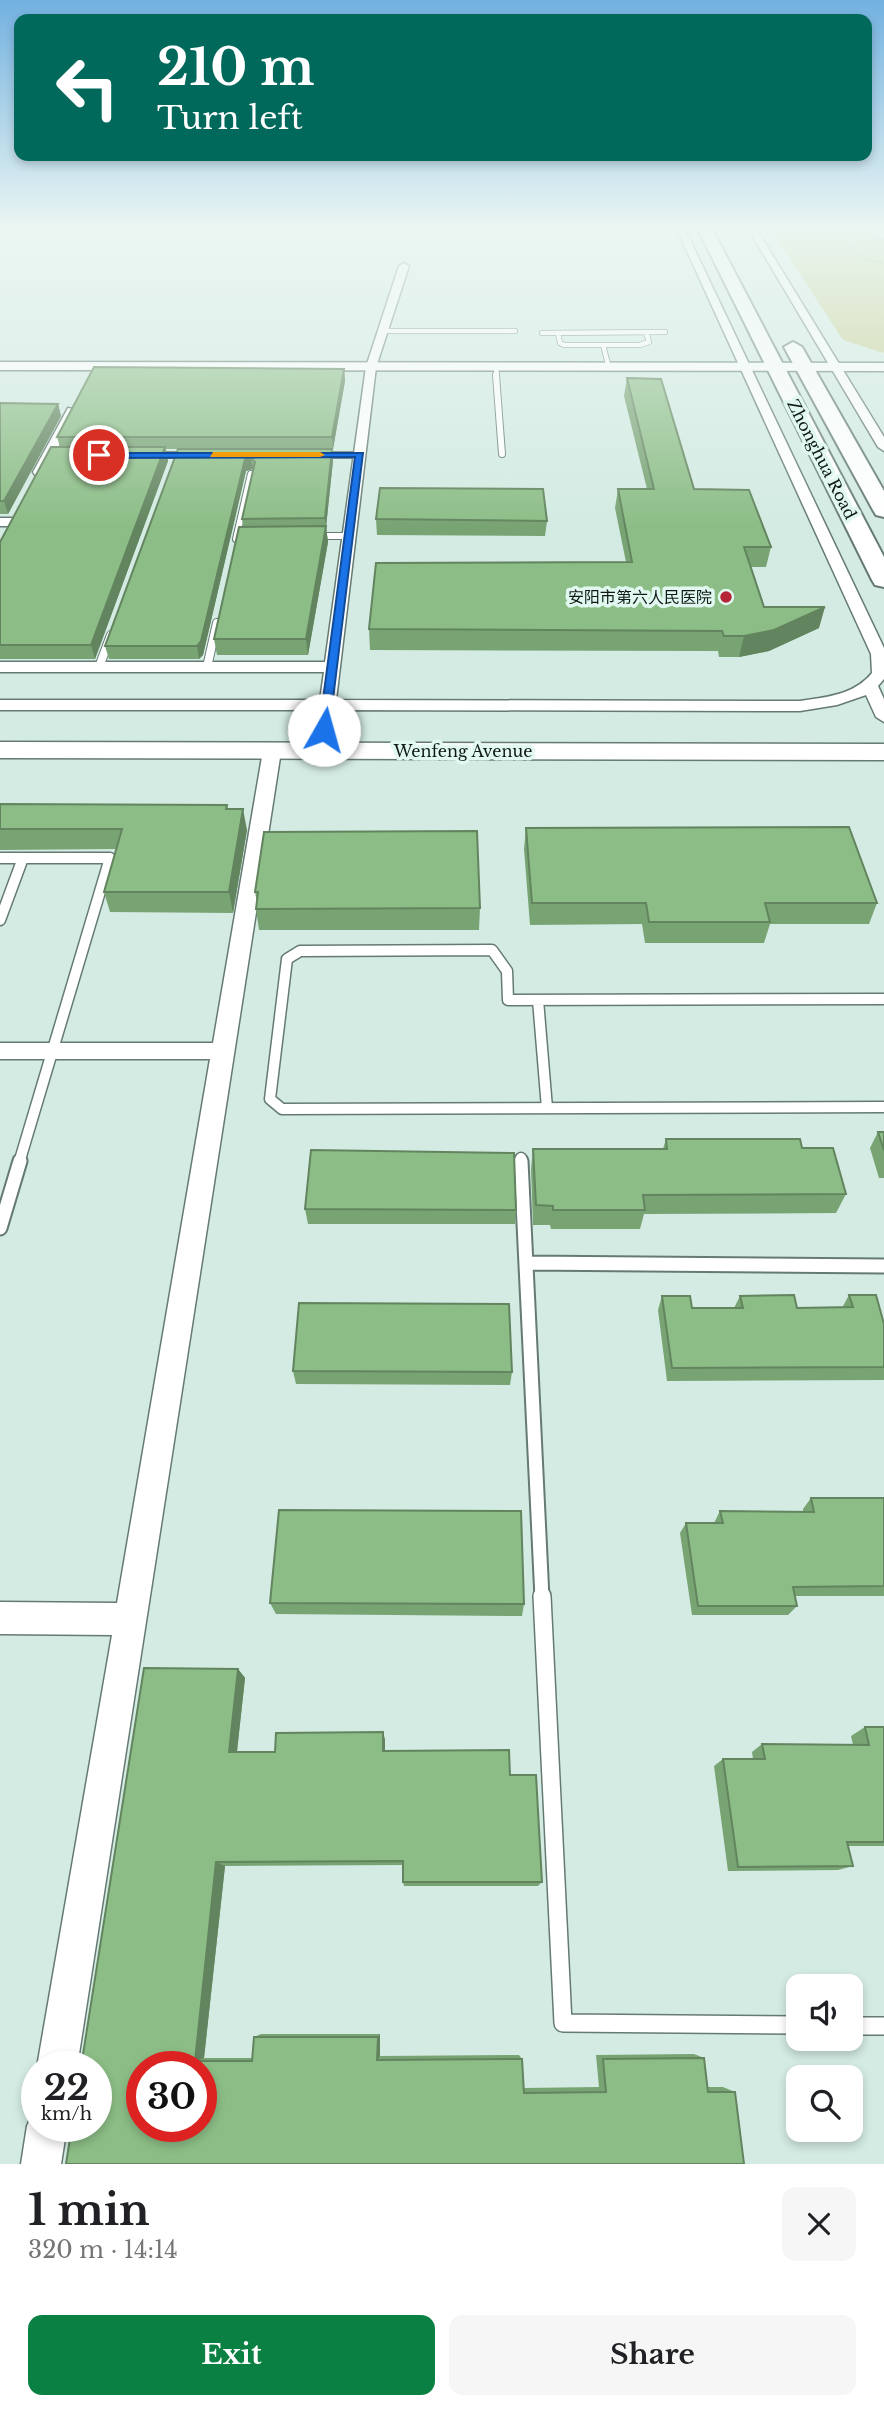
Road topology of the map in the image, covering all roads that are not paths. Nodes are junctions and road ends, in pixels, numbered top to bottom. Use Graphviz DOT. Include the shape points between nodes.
graph roads {
  1 [pos="384,326"];
  2 [pos="726,326"];
  3 [pos="755,326"];
  4 [pos="811,326"];
  5 [pos="382,331"];
  6 [pos="515,331"];
  7 [pos="646,332"];
  8 [pos="665,332"];
  9 [pos="785,332"];
  10 [pos="542,333"];
  11 [pos="558,333"];
  12 [pos="603,345"];
  13 [pos="0,366"];
  14 [pos="371,367"];
  15 [pos="881,367"];
  16 [pos="496,368"];
  17 [pos="609,368"];
  18 [pos="746,368"];
  19 [pos="776,368"];
  20 [pos="805,368"];
  21 [pos="836,368"];
  22 [pos="70,406"];
  23 [pos="884,447"];
  24 [pos="502,454"];
  25 [pos="150,455"];
  26 [pos="176,455"];
  27 [pos="202,455"];
  28 [pos="307,455"];
  29 [pos="360,455"];
  30 [pos="172,467"];
  31 [pos="251,474"];
  32 [pos="31,488"];
  33 [pos="884,510"];
  34 [pos="11,518"];
  35 [pos="250,536"];
  36 [pos="299,536"];
  37 [pos="349,536"];
  38 [pos="237,537"];
  39 [pos="5,539"];
  40 [pos="234,550"];
  41 [pos="884,580"];
  42 [pos="219,615"];
  43 [pos="113,630"];
  44 [pos="0,667"];
  45 [pos="99,667"];
  46 [pos="207,667"];
  47 [pos="332,667"];
  48 [pos="870,685"];
  49 [pos="0,705"];
  50 [pos="884,717"];
  51 [pos="326,718"];
  52 [pos="0,729"];
  53 [pos="884,730"];
  54 [pos="0,750"];
  55 [pos="272,751"];
  56 [pos="884,752"];
  57 [pos="0,858"];
  58 [pos="23,858"];
  59 [pos="0,920"];
  60 [pos="884,999"];
  61 [pos="538,1000"];
  62 [pos="0,1051"];
  63 [pos="53,1051"];
  64 [pos="223,1051"];
  65 [pos="884,1107"];
  66 [pos="547,1108"];
  67 [pos="521,1158"];
  68 [pos="0,1228"];
  69 [pos="526,1263"];
  70 [pos="884,1266"];
  71 [pos="0,1618"];
  72 [pos="130,1619"];
  73 [pos="786,2025"];
  74 [pos="863,2026"];
  75 [pos="884,2026"];
  76 [pos="60,2051"];
  77 [pos="44,2142"];
  78 [pos="41,2164"];
  1 -- 5 [label="street"];
  2 -- 18 [label="street"];
  3 -- 19 [label="highway, Zhonghua Road"];
  4 -- 21 [label="street"];
  5 -- 6 [label="lane"];
  5 -- 14 [label="street"];
  7 -- 8 [label="lane"];
  7 -- 11 [label="lane"];
  7 -- 12 [label="lane" via="647,344"];
  9 -- 20 [label="highway, Zhonghua Road"];
  10 -- 11 [label="lane"];
  11 -- 12 [label="lane" via="564,345"];
  12 -- 17 [label="lane"];
  13 -- 14 [label="street" via="92,372"];
  14 -- 16 [label="street"];
  14 -- 29 [label="street"];
  15 -- 21 [label="street"];
  16 -- 17 [label="street"];
  16 -- 24 [label="lane"];
  17 -- 18 [label="street"];
  18 -- 19 [label="street"];
  18 -- 48 [label="street" via="879,654 880,674"];
  19 -- 20 [label="street"];
  19 -- 41 [label="highway, Zhonghua Road"];
  20 -- 21 [label="street"];
  20 -- 33 [label="highway, Zhonghua Road"];
  21 -- 23 [label="street"];
  22 -- 32 [label="street" via="55,455"];
  25 -- 26 [label="lane"];
  26 -- 27 [label="lane"];
  26 -- 30 [label="lane"];
  28 -- 29 [label="lane"];
  29 -- 37 [label="street"];
  31 -- 38 [label="lane"];
  34 -- 39 [label="street"];
  35 -- 38 [label="lane"];
  36 -- 37 [label="lane"];
  37 -- 47 [label="street"];
  38 -- 40 [label="lane"];
  42 -- 46 [label="lane"];
  43 -- 45 [label="lane"];
  44 -- 45 [label="street"];
  45 -- 46 [label="street"];
  46 -- 47 [label="street"];
  47 -- 51 [label="street"];
  48 -- 50 [label="street"];
  48 -- 51 [label="street" via="858,695 800,706"];
  49 -- 51 [label="street"];
  51 -- 52 [label="main road, Wenfeng Avenue"];
  51 -- 53 [label="main road, Wenfeng Avenue"];
  54 -- 55 [label="main road, Wenfeng Avenue"];
  55 -- 56 [label="main road, Wenfeng Avenue"];
  55 -- 64 [label="street"];
  57 -- 58 [label="lane"];
  58 -- 59 [label="lane"];
  58 -- 63 [label="lane" via="110,858"];
  60 -- 61 [label="lane"];
  61 -- 66 [label="lane"];
  61 -- 66 [label="lane" via="508,1000 506,971 492,950 300,951 287,960 270,1099 282,1109"];
  62 -- 63 [label="street"];
  63 -- 64 [label="street"];
  63 -- 68 [label="lane"];
  64 -- 72 [label="street"];
  65 -- 66 [label="lane"];
  67 -- 69 [label="lane"];
  69 -- 70 [label="lane"];
  69 -- 73 [label="lane" via="563,2023"];
  71 -- 72 [label="street"];
  72 -- 76 [label="street"];
  74 -- 75 [label="lane"];
  77 -- 78 [label="street"];
}
